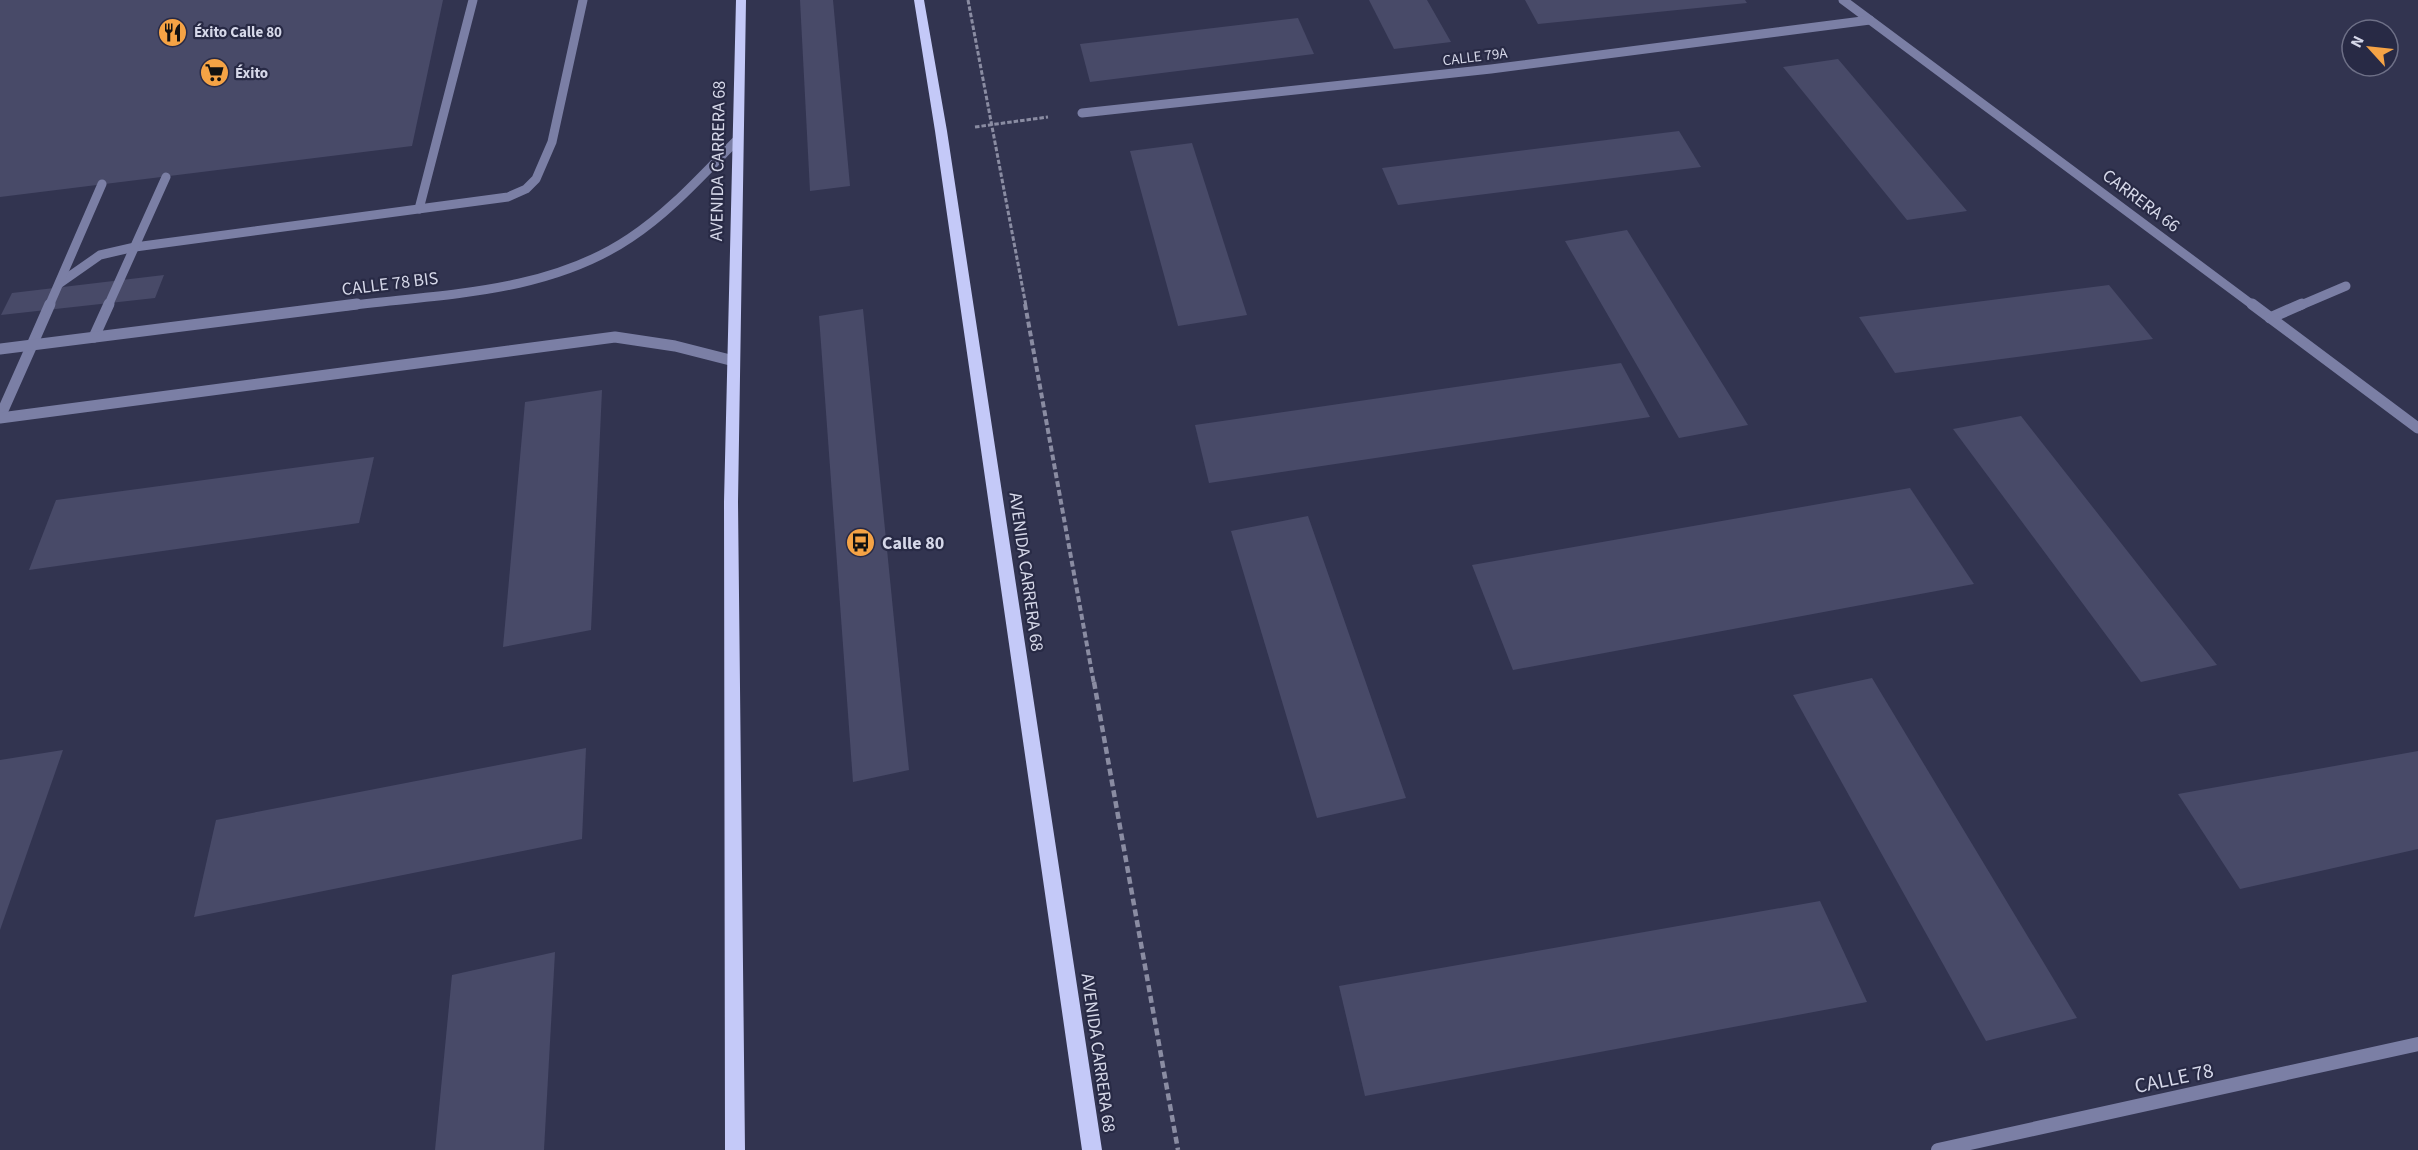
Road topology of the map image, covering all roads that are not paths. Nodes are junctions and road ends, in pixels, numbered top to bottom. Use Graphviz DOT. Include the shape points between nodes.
graph roads {
  1 [pos="472,0"];
  2 [pos="583,0"];
  3 [pos="741,0"];
  4 [pos="919,0"];
  5 [pos="1843,0"];
  6 [pos="1870,20"];
  7 [pos="1082,113"];
  8 [pos="738,140"];
  9 [pos="166,177"];
  10 [pos="102,184"];
  11 [pos="419,209"];
  12 [pos="135,247"];
  13 [pos="60,283"];
  14 [pos="2346,286"];
  15 [pos="2270,318"];
  16 [pos="94,337"];
  17 [pos="32,345"];
  18 [pos="0,349"];
  19 [pos="734,361"];
  20 [pos="0,417"];
  21 [pos="2418,429"];
  22 [pos="2418,1044"];
  23 [pos="735,1150"];
  24 [pos="1092,1150"];
  25 [pos="1938,1150"];
  1 -- 11 [label="street"];
  2 -- 11 [label="street" via="552,142 537,179 508,197"];
  3 -- 8 [label="main road, AVENIDA CARRERA 68"];
  4 -- 24 [label="main road, AVENIDA CARRERA 68"];
  5 -- 6 [label="street, CARRERA 66"];
  6 -- 7 [label="street, CALLE 79A" via="1447,74"];
  6 -- 15 [label="street, CARRERA 66"];
  8 -- 16 [label="street, CALLE 78 BIS" via="622,243 550,276"];
  8 -- 19 [label="main road, AVENIDA CARRERA 68"];
  9 -- 12 [label="street"];
  10 -- 13 [label="street"];
  11 -- 12 [label="street"];
  12 -- 13 [label="street" via="100,255"];
  12 -- 16 [label="street"];
  13 -- 17 [label="street"];
  14 -- 15 [label="street"];
  15 -- 21 [label="street, CARRERA 66"];
  16 -- 17 [label="street, CALLE 78 BIS"];
  17 -- 18 [label="street, CALLE 78 BIS"];
  17 -- 20 [label="street"];
  19 -- 20 [label="street" via="650,339 615,337"];
  19 -- 23 [label="main road, AVENIDA CARRERA 68" via="731,514"];
  22 -- 25 [label="street, CALLE 78"];
}
